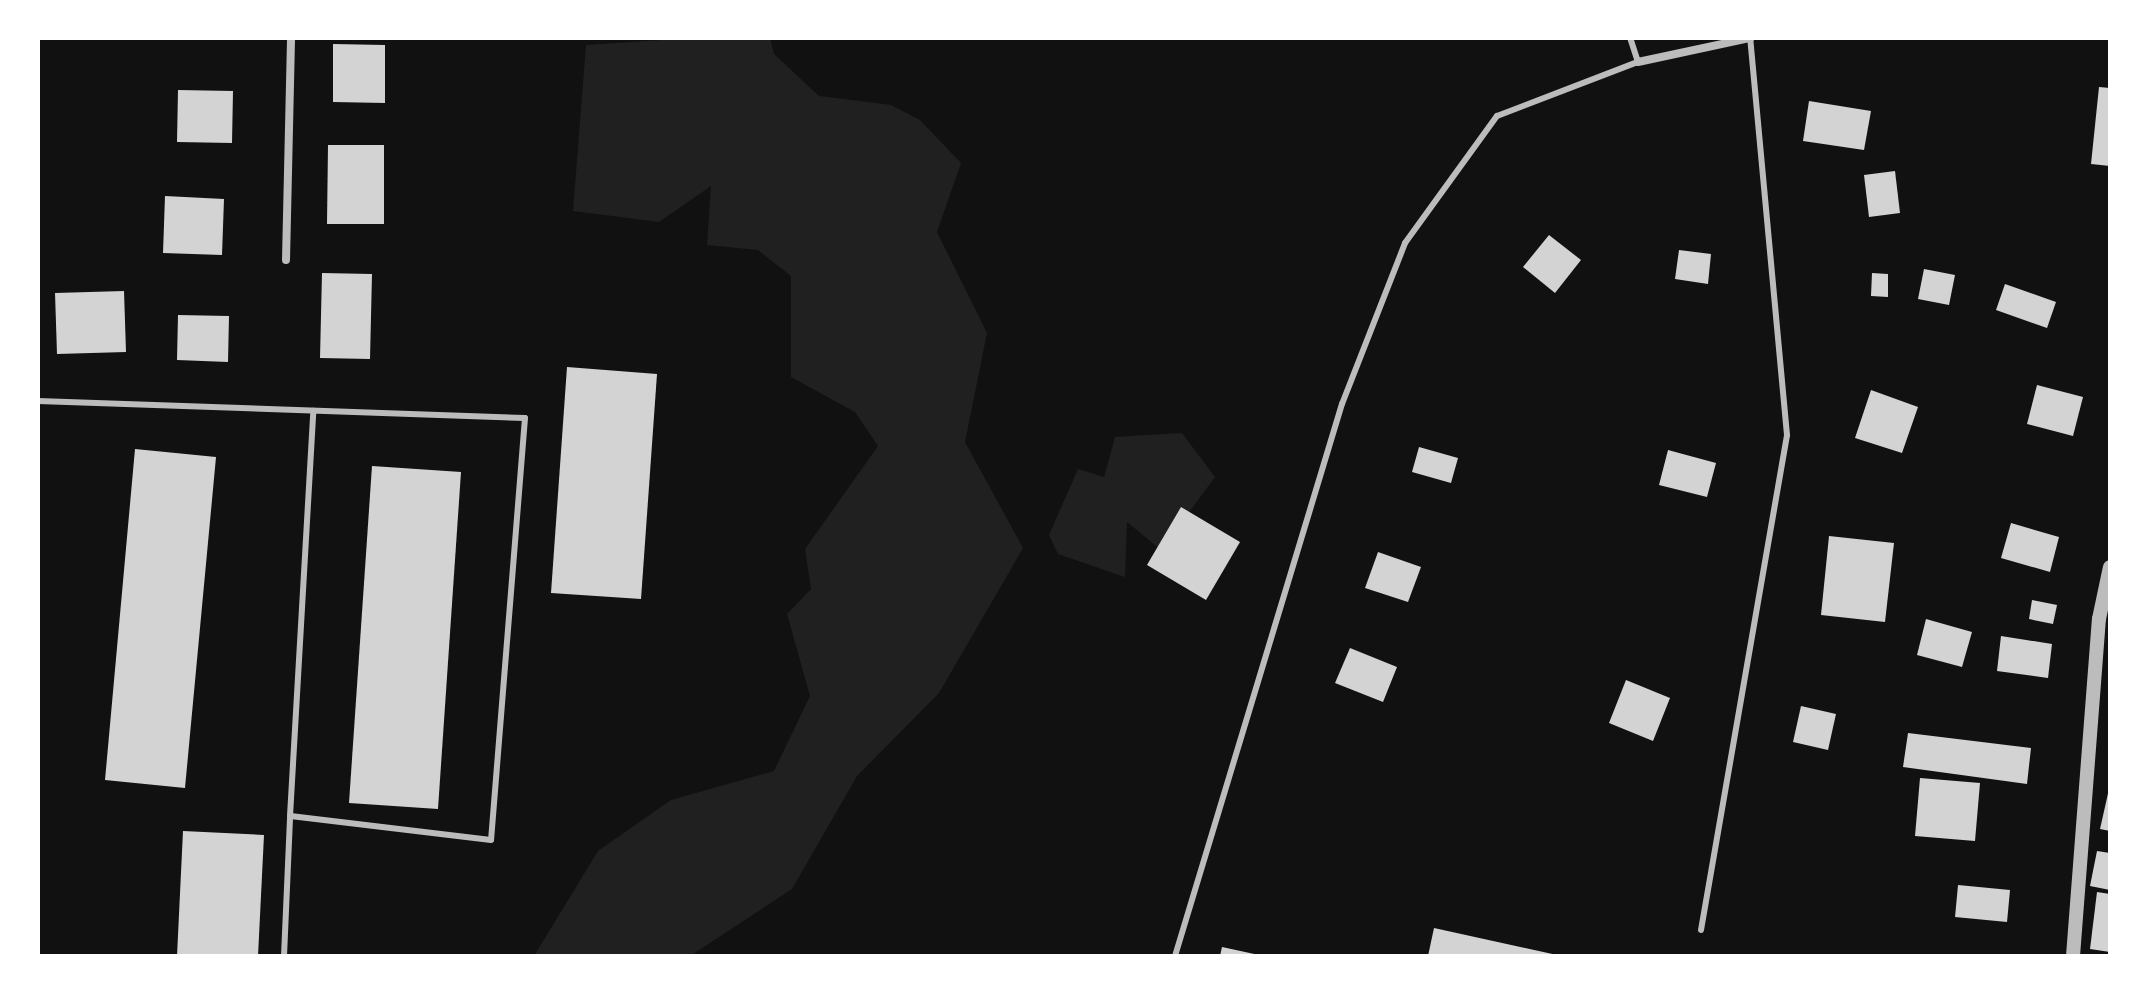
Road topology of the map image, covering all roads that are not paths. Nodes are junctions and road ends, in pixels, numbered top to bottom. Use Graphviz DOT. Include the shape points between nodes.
graph roads {
  1 [pos="291,38"];
  2 [pos="1630,38"];
  3 [pos="1750,38"];
  4 [pos="1638,62"];
  5 [pos="286,260"];
  6 [pos="38,401"];
  7 [pos="313,411"];
  8 [pos="2110,567"];
  9 [pos="2105,620"];
  10 [pos="290,816"];
  11 [pos="1701,930"];
  12 [pos="284,956"];
  13 [pos="1175,956"];
  14 [pos="2073,956"];
  1 -- 5 [label="street"];
  2 -- 4 [label="lane"];
  3 -- 4 [label="street"];
  3 -- 11 [label="lane" via="1787,435"];
  4 -- 13 [label="lane" via="1497,116 1405,243 1342,404"];
  6 -- 7 [label="lane"];
  7 -- 10 [label="lane"];
  7 -- 10 [label="lane" via="525,418 491,840"];
  8 -- 9 [label="street"];
  9 -- 14 [label="street"];
  10 -- 12 [label="lane"];
}
